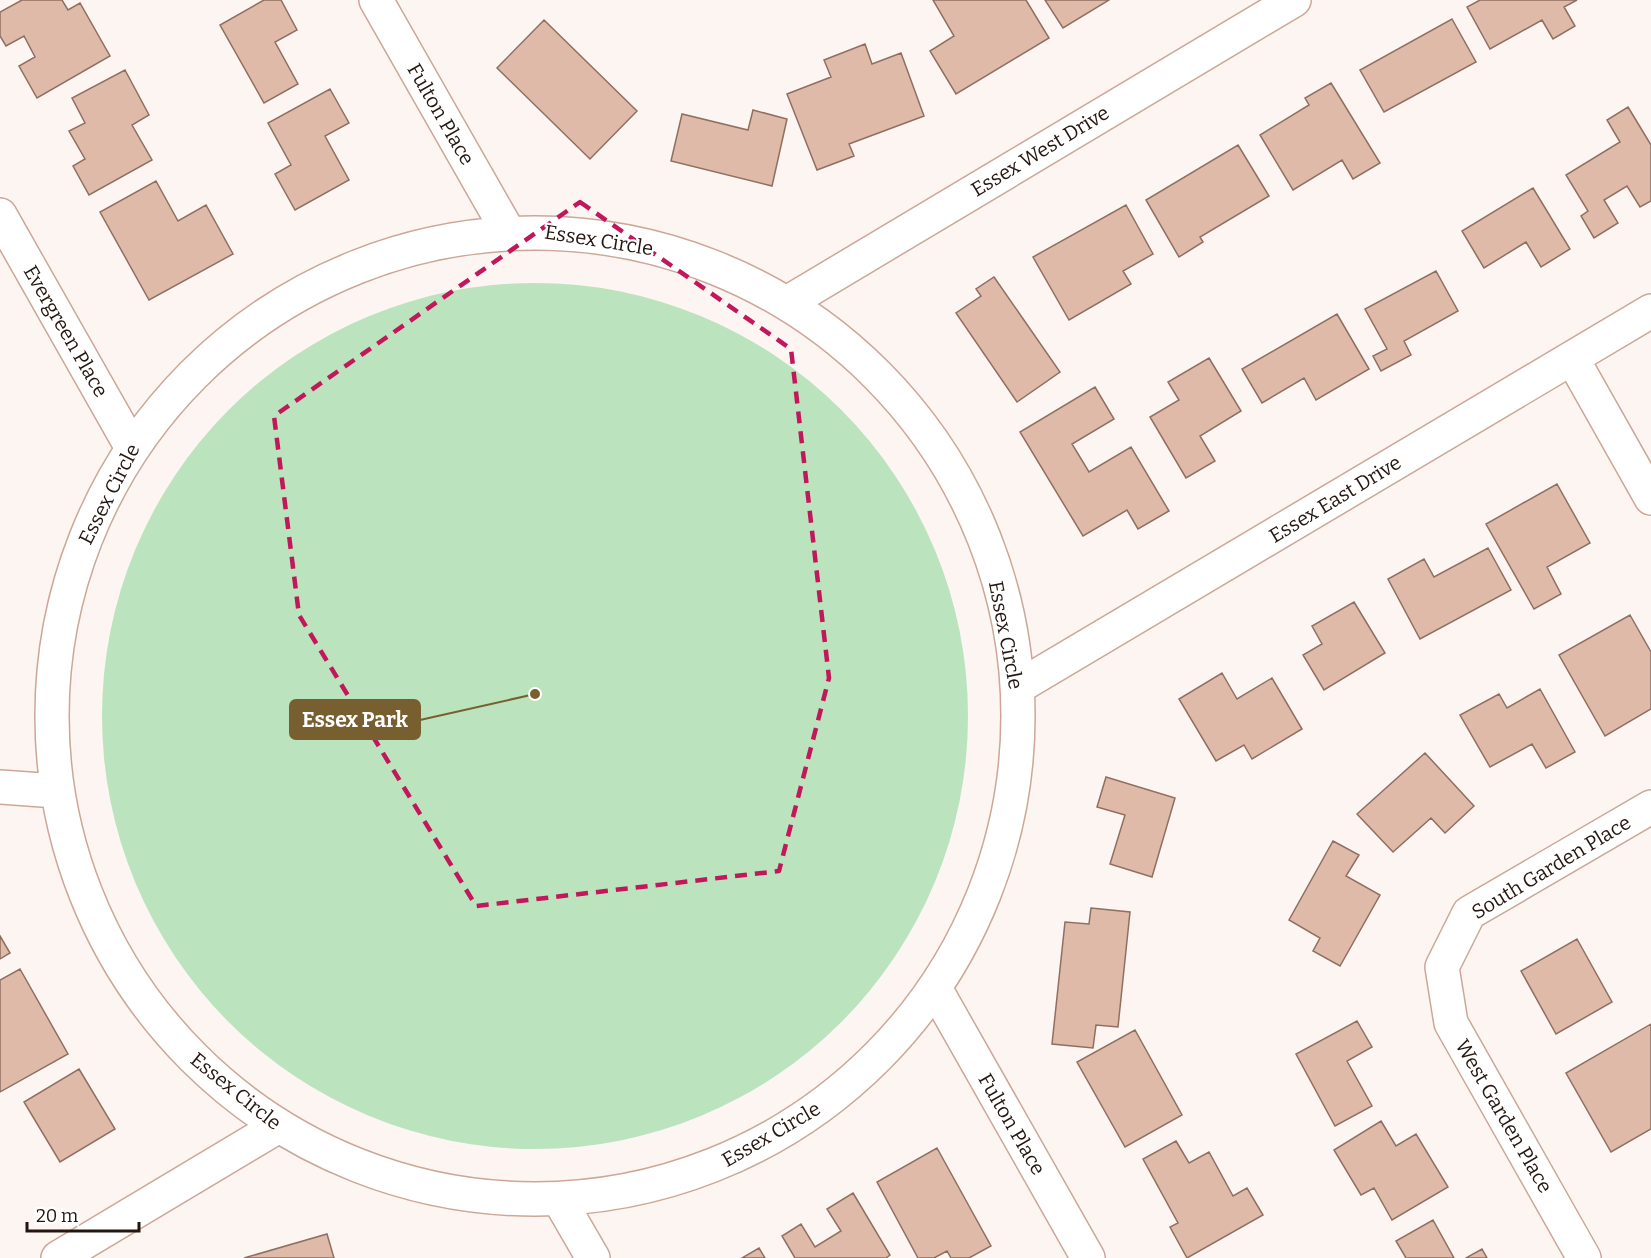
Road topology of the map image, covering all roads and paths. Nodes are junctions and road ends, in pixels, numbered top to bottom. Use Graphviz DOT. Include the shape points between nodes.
graph roads {
  1 [pos="376,0"];
  2 [pos="1294,0"];
  3 [pos="0,215"];
  4 [pos="506,228"];
  5 [pos="787,303"];
  6 [pos="1651,311"];
  7 [pos="1572,358"];
  8 [pos="131,446"];
  9 [pos="1651,498"];
  10 [pos="1018,687"];
  11 [pos="0,787"];
  12 [pos="56,791"];
  13 [pos="1651,807"];
  14 [pos="1442,967"];
  15 [pos="936,990"];
  16 [pos="277,1126"];
  17 [pos="560,1201"];
  18 [pos="58,1258"];
  19 [pos="592,1258"];
  20 [pos="1088,1258"];
  21 [pos="1584,1258"];
  1 -- 4 [label="street, Fulton Place"];
  2 -- 5 [label="street, Essex West Drive"];
  3 -- 8 [label="street, Evergreen Place"];
  4 -- 5 [label="street, Essex Circle" via="646,244 716,267"];
  4 -- 8 [label="street, Essex Circle" via="391,252 290,296 202,362"];
  5 -- 10 [label="street, Essex Circle" via="858,356 920,424 969,504 1002,591"];
  6 -- 7 [label="street, Essex East Drive"];
  7 -- 9 [label="street"];
  7 -- 10 [label="street, Essex East Drive"];
  8 -- 12 [label="street, Essex Circle" via="83,540 56,640 51,745"];
  10 -- 15 [label="street, Essex Circle" via="1017,763 1003,843 975,919"];
  11 -- 12 [label="street"];
  12 -- 16 [label="street, Essex Circle" via="71,858 118,963 188,1054"];
  13 -- 14 [label="street, South Garden Place" via="1469,913"];
  14 -- 21 [label="street, West Garden Place" via="1450,1023"];
  15 -- 17 [label="street, Essex Circle" via="879,1059 811,1116 782,1133 733,1160 649,1188"];
  15 -- 20 [label="street, Fulton Place"];
  16 -- 17 [label="street, Essex Circle" via="366,1170 461,1196"];
  16 -- 18 [label="street"];
  17 -- 19 [label="street"];
}
